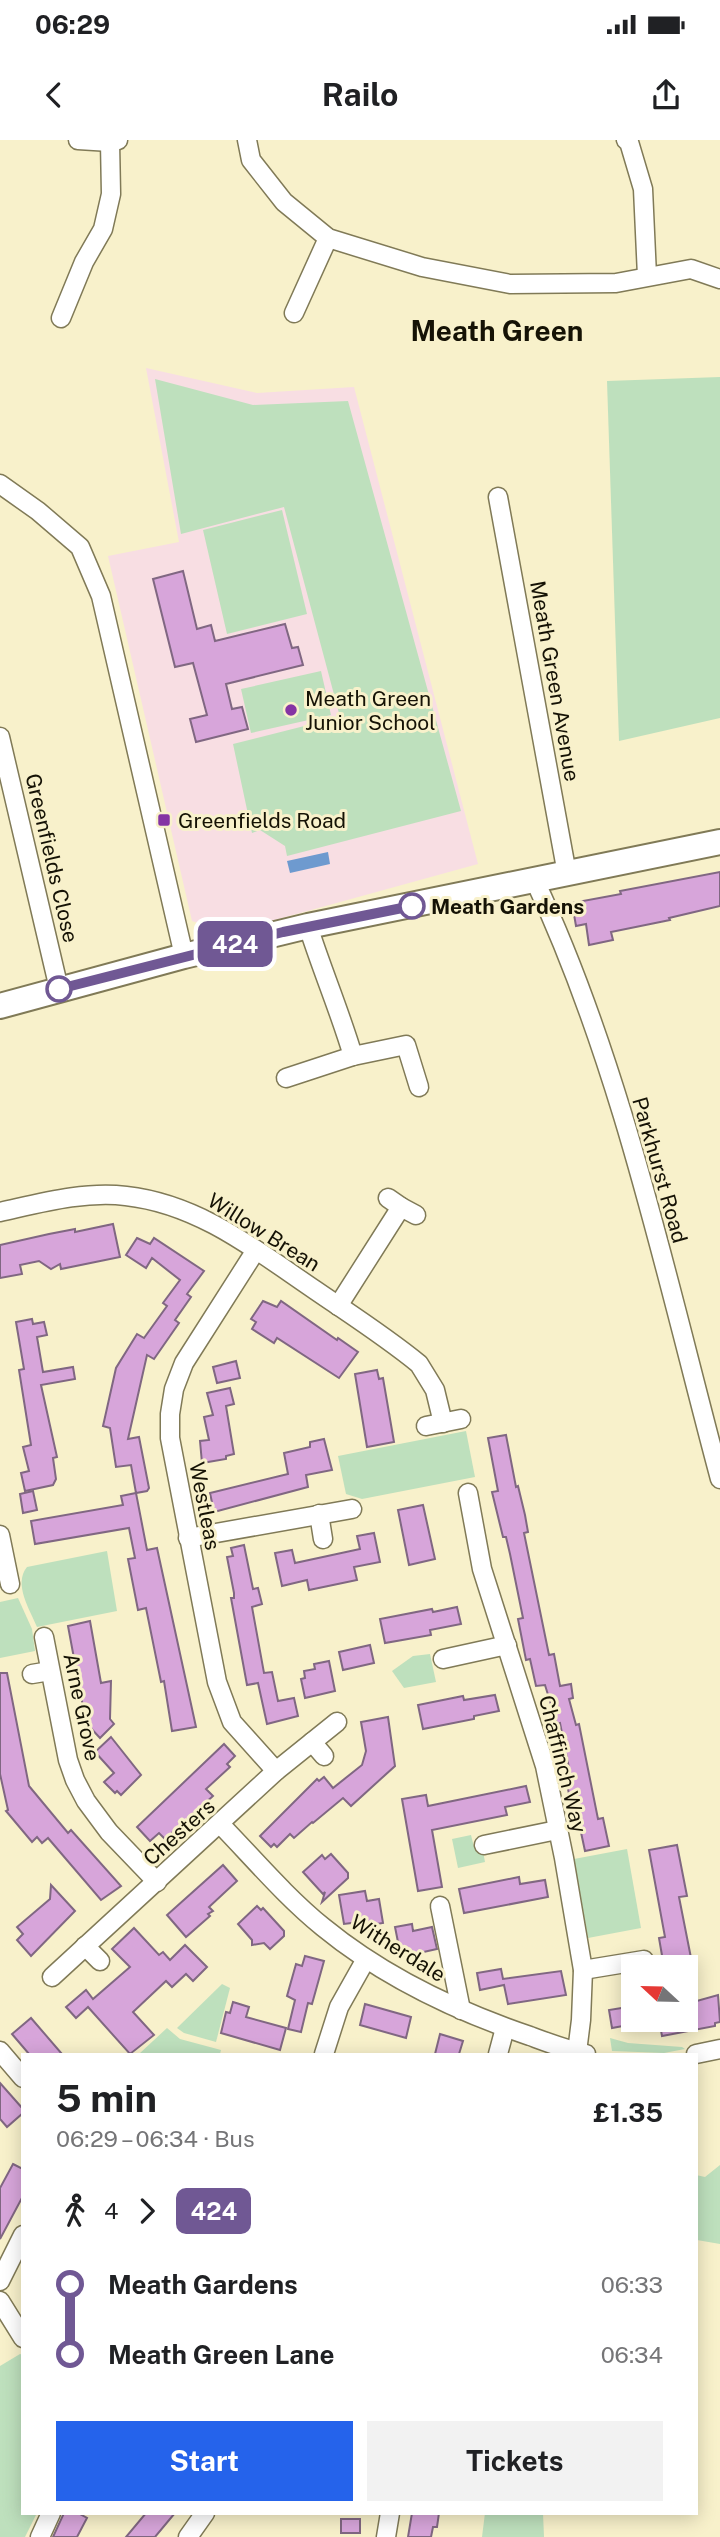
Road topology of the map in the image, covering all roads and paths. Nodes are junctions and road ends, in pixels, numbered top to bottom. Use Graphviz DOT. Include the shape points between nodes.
graph roads {
  1 [pos="78,140"];
  2 [pos="247,140"];
  3 [pos="114,141"];
  4 [pos="629,141"];
  5 [pos="328,238"];
  6 [pos="647,276"];
  7 [pos="720,278"];
  8 [pos="293,313"];
  9 [pos="61,318"];
  10 [pos="0,484"];
  11 [pos="498,497"];
  12 [pos="0,737"];
  13 [pos="720,842"];
  14 [pos="568,874"];
  15 [pos="535,881"];
  16 [pos="307,926"];
  17 [pos="184,956"];
  18 [pos="59,989"];
  19 [pos="0,1006"];
  20 [pos="353,1056"];
  21 [pos="286,1077"];
  22 [pos="419,1087"];
  23 [pos="402,1207"];
  24 [pos="0,1212"];
  25 [pos="256,1250"];
  26 [pos="338,1306"];
  27 [pos="461,1419"];
  28 [pos="720,1479"];
  29 [pos="468,1493"];
  30 [pos="352,1509"];
  31 [pos="319,1514"];
  32 [pos="0,1535"];
  33 [pos="188,1538"];
  34 [pos="323,1539"];
  35 [pos="10,1584"];
  36 [pos="44,1637"];
  37 [pos="506,1646"];
  38 [pos="443,1658"];
  39 [pos="50,1671"];
  40 [pos="32,1674"];
  41 [pos="337,1722"];
  42 [pos="276,1771"];
  43 [pos="221,1825"];
  44 [pos="557,1830"];
  45 [pos="484,1845"];
  46 [pos="157,1882"];
  47 [pos="440,1906"];
  48 [pos="85,1946"];
  49 [pos="366,1959"];
  50 [pos="100,1961"];
  51 [pos="621,1964"];
  52 [pos="583,1970"];
  53 [pos="52,1977"];
  54 [pos="461,2010"];
  55 [pos="505,2028"];
  56 [pos="720,2049"];
  57 [pos="0,2051"];
  58 [pos="324,2053"];
  59 [pos="498,2053"];
  60 [pos="582,2053"];
  61 [pos="698,2054"];
  62 [pos="21,2076"];
  63 [pos="21,2239"];
  64 [pos="0,2281"];
  65 [pos="0,2301"];
  66 [pos="21,2335"];
  67 [pos="50,2515"];
  68 [pos="204,2515"];
  69 [pos="390,2515"];
  70 [pos="40,2537"];
  71 [pos="188,2537"];
  72 [pos="386,2537"];
  1 -- 3 [label="street"];
  2 -- 5 [label="street" via="251,160 284,202"];
  3 -- 9 [label="street" via="111,194 103,229"];
  4 -- 6 [label="street" via="643,189"];
  5 -- 6 [label="street" via="422,267 510,284 616,283"];
  5 -- 8 [label="street"];
  6 -- 7 [label="street" via="691,269"];
  10 -- 17 [label="street" via="80,547 101,596"];
  11 -- 14 [label="street, Meath Green Avenue"];
  12 -- 18 [label="street, Greenfields Close"];
  13 -- 14 [label="street"];
  14 -- 15 [label="street"];
  15 -- 16 [label="street"];
  15 -- 28 [label="street, Parkhurst Road" via="559,933 629,1137"];
  16 -- 17 [label="street"];
  16 -- 20 [label="street"];
  17 -- 18 [label="street"];
  18 -- 19 [label="street"];
  20 -- 21 [label="street"];
  20 -- 22 [label="street" via="406,1045"];
  23 -- 26 [label="street"];
  24 -- 25 [label="street, Willow Brean" via="59,1199 125,1196 195,1214"];
  25 -- 26 [label="street, Willow Brean"];
  25 -- 33 [label="street, Westleas" via="184,1363 174,1389 170,1438"];
  26 -- 27 [label="street, Willow Brean" via="419,1364 435,1390 434,1424"];
  29 -- 37 [label="street, Chaffinch Way" via="482,1569"];
  30 -- 31 [label="street"];
  31 -- 33 [label="street"];
  31 -- 34 [label="street"];
  32 -- 35 [label="street" via="13,1553"];
  33 -- 42 [label="street, Westleas" via="217,1682 232,1722"];
  36 -- 39 [label="street, Arne Grove"];
  37 -- 38 [label="street"];
  37 -- 44 [label="street, Chaffinch Way" via="545,1766"];
  39 -- 40 [label="street"];
  39 -- 46 [label="street, Arne Grove" via="75,1780 108,1832"];
  41 -- 42 [label="street, Chesters" via="318,1749"];
  42 -- 43 [label="street, Chesters"];
  43 -- 46 [label="street, Chesters"];
  43 -- 49 [label="street, Witherdale" via="300,1907"];
  44 -- 45 [label="street"];
  44 -- 52 [label="street, Chaffinch Way"];
  46 -- 48 [label="street, Chesters"];
  47 -- 54 [label="street"];
  48 -- 50 [label="street"];
  48 -- 53 [label="street, Chesters"];
  49 -- 54 [label="street, Witherdale"];
  49 -- 58 [label="street" via="340,2007"];
  51 -- 52 [label="street"];
  52 -- 60 [label="street, Chaffinch Way"];
  54 -- 55 [label="street, Witherdale"];
  55 -- 59 [label="street"];
  55 -- 60 [label="street, Witherdale"];
  56 -- 61 [label="street"];
  57 -- 62 [label="street"];
  63 -- 64 [label="street"];
  65 -- 66 [label="street"];
  67 -- 70 [label="street"];
  68 -- 71 [label="street"];
  69 -- 72 [label="street"];
}
